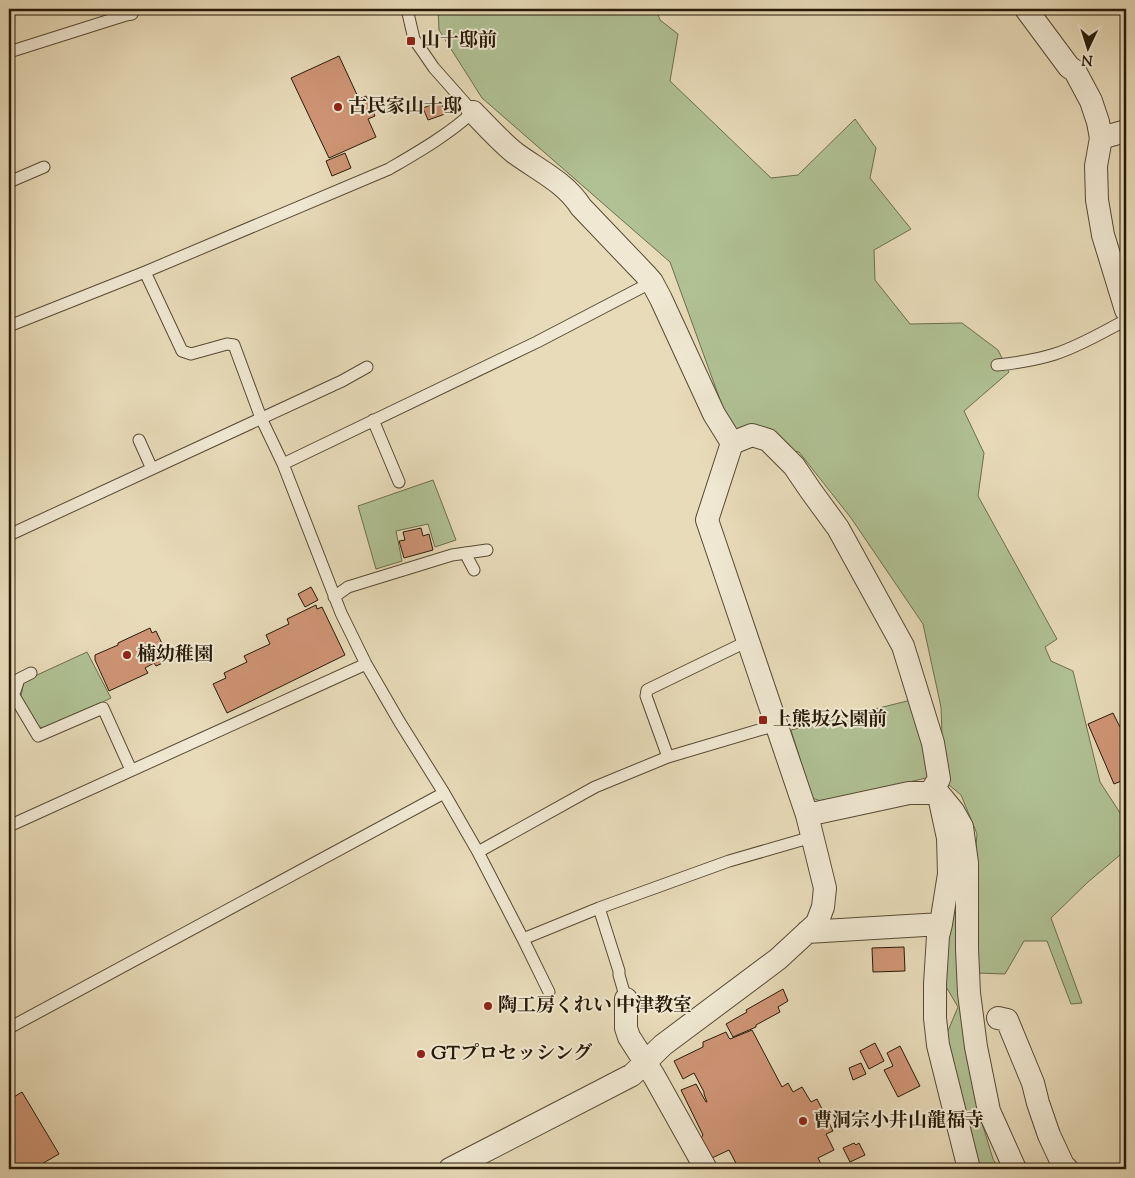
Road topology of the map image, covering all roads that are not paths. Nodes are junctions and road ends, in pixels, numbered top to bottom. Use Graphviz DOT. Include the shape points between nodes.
graph roads {
  1 [pos="407,9"];
  2 [pos="1026,9"];
  3 [pos="132,14"];
  4 [pos="9,52"];
  5 [pos="473,112"];
  6 [pos="1126,131"];
  7 [pos="1102,138"];
  8 [pos="44,167"];
  9 [pos="9,182"];
  10 [pos="145,272"];
  11 [pos="652,282"];
  12 [pos="1126,310"];
  13 [pos="1126,320"];
  14 [pos="9,326"];
  15 [pos="997,365"];
  16 [pos="367,367"];
  17 [pos="261,418"];
  18 [pos="373,420"];
  19 [pos="139,440"];
  20 [pos="732,443"];
  21 [pos="283,464"];
  22 [pos="152,469"];
  23 [pos="399,482"];
  24 [pos="9,535"];
  25 [pos="487,550"];
  26 [pos="465,553"];
  27 [pos="474,570"];
  28 [pos="334,597"];
  29 [pos="748,641"];
  30 [pos="366,664"];
  31 [pos="31,673"];
  32 [pos="11,695"];
  33 [pos="776,725"];
  34 [pos="668,756"];
  35 [pos="131,770"];
  36 [pos="444,793"];
  37 [pos="934,793"];
  38 [pos="807,815"];
  39 [pos="9,826"];
  40 [pos="812,837"];
  41 [pos="478,852"];
  42 [pos="599,908"];
  43 [pos="941,924"];
  44 [pos="807,932"];
  45 [pos="523,939"];
  46 [pos="549,992"];
  47 [pos="626,999"];
  48 [pos="998,1018"];
  49 [pos="9,1028"];
  50 [pos="644,1062"];
  51 [pos="450,1169"];
  52 [pos="706,1169"];
  53 [pos="969,1169"];
  54 [pos="1015,1169"];
  55 [pos="1067,1169"];
  1 -- 5 [label="lane" via="414,39 434,68"];
  2 -- 7 [label="street" via="1075,71 1091,101"];
  3 -- 4 [label="lane"];
  5 -- 10 [label="lane" via="422,150 389,169"];
  5 -- 11 [label="street" via="513,152 556,180"];
  6 -- 7 [label="street"];
  7 -- 12 [label="street" via="1096,166 1098,200 1103,235"];
  8 -- 9 [label="lane"];
  10 -- 14 [label="lane"];
  10 -- 17 [label="lane" via="182,351 191,354 234,345"];
  11 -- 18 [label="lane" via="537,342"];
  11 -- 20 [label="street" via="714,414"];
  13 -- 15 [label="lane" via="1055,354"];
  16 -- 17 [label="lane" via="342,382"];
  17 -- 21 [label="lane"];
  17 -- 22 [label="lane"];
  18 -- 21 [label="lane"];
  18 -- 23 [label="lane"];
  19 -- 22 [label="lane"];
  20 -- 29 [label="street" via="707,520"];
  20 -- 37 [label="street" via="752,435 768,440 794,466 838,528 903,646 933,742 939,779"];
  21 -- 28 [label="lane"];
  22 -- 24 [label="lane"];
  25 -- 26 [label="lane"];
  26 -- 27 [label="lane"];
  26 -- 28 [label="lane" via="348,587"];
  28 -- 30 [label="lane"];
  29 -- 33 [label="street"];
  29 -- 34 [label="lane" via="648,690 646,696"];
  30 -- 35 [label="lane"];
  30 -- 36 [label="lane"];
  31 -- 32 [label="lane" via="19,679 16,691"];
  32 -- 35 [label="lane" via="38,736 103,708"];
  33 -- 34 [label="lane"];
  33 -- 38 [label="street"];
  34 -- 41 [label="lane" via="595,787"];
  35 -- 39 [label="lane"];
  36 -- 41 [label="lane"];
  36 -- 49 [label="lane"];
  37 -- 38 [label="street" via="909,793"];
  37 -- 43 [label="street" via="948,838 949,874"];
  37 -- 54 [label="street" via="953,810 962,827 967,863 969,993 976,1047 990,1111"];
  38 -- 40 [label="street"];
  40 -- 42 [label="lane" via="729,861"];
  40 -- 44 [label="street" via="825,888 823,908 817,923"];
  41 -- 45 [label="lane"];
  42 -- 45 [label="lane"];
  42 -- 47 [label="lane"];
  43 -- 44 [label="street"];
  43 -- 53 [label="street" via="935,984 938,1045"];
  44 -- 50 [label="street"];
  45 -- 46 [label="lane"];
  47 -- 50 [label="street" via="626,1028"];
  48 -- 55 [label="street" via="1007,1020 1050,1135"];
  50 -- 51 [label="street" via="632,1075"];
  50 -- 52 [label="street"];
}
